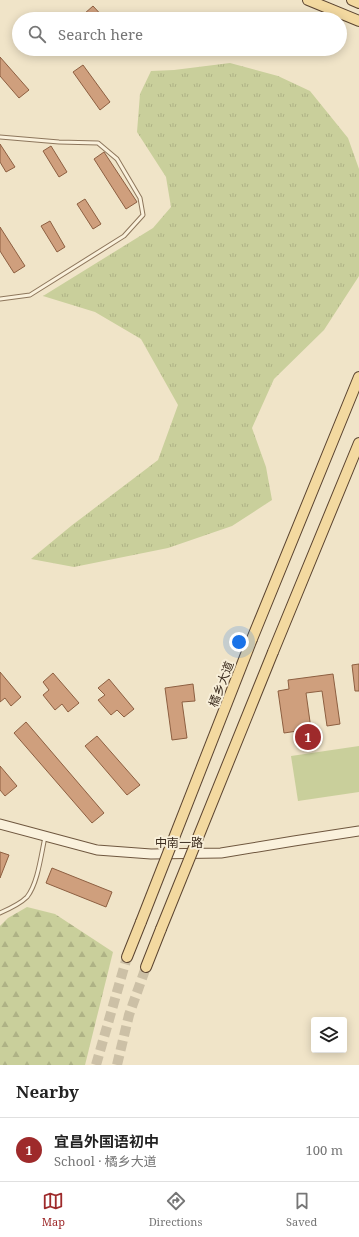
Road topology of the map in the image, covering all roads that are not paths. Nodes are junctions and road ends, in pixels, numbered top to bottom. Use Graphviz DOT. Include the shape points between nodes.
graph roads {
  1 [pos="308,0"];
  2 [pos="352,0"];
  3 [pos="359,3"];
  4 [pos="337,12"];
  5 [pos="347,16"];
  6 [pos="359,21"];
  7 [pos="0,137"];
  8 [pos="0,299"];
  9 [pos="359,377"];
  10 [pos="359,443"];
  11 [pos="0,824"];
  12 [pos="359,831"];
  13 [pos="45,837"];
  14 [pos="0,913"];
  15 [pos="127,957"];
  16 [pos="146,967"];
  1 -- 4 [label="main road"];
  2 -- 3 [label="main road"];
  5 -- 6 [label="main road"];
  7 -- 8 [label="lane" via="98,143 117,159 140,198 143,215 124,236 30,295"];
  9 -- 15 [label="main road, 橘乡大道, bridge" via="252,639"];
  10 -- 16 [label="main road, bridge"];
  11 -- 13 [label="street, 中南一路"];
  12 -- 13 [label="street, 中南一路" via="221,853 151,854 97,850"];
  13 -- 14 [label="lane" via="34,884 18,904"];
}
